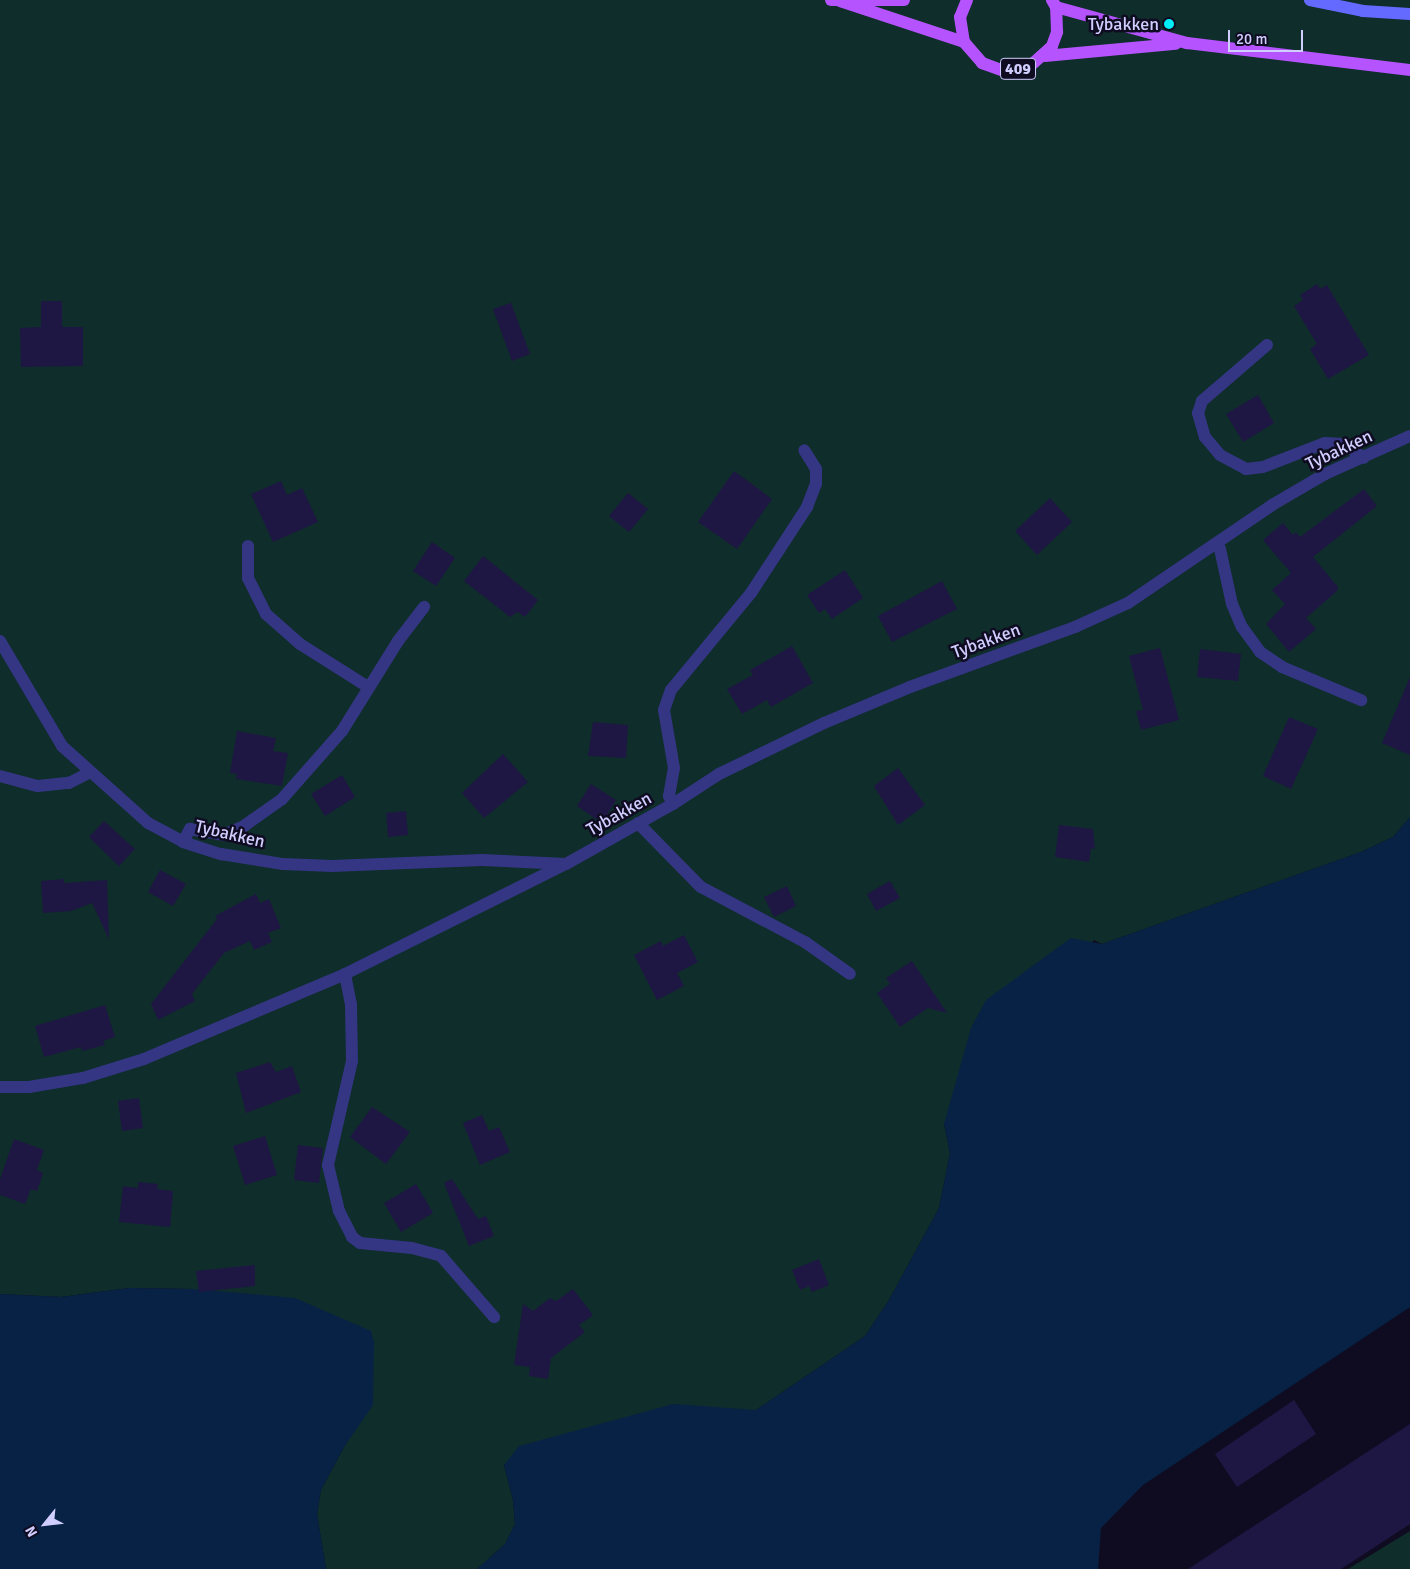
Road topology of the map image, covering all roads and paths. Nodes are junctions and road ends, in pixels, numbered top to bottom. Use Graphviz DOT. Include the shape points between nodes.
graph roads {
  1 [pos="904,0"];
  2 [pos="967,0"];
  3 [pos="1310,0"];
  4 [pos="836,1"];
  5 [pos="1054,4"];
  6 [pos="1410,14"];
  7 [pos="964,42"];
  8 [pos="1187,43"];
  9 [pos="1044,56"];
  10 [pos="1410,70"];
  11 [pos="1267,344"];
  12 [pos="1410,436"];
  13 [pos="804,450"];
  14 [pos="1364,458"];
  15 [pos="1215,544"];
  16 [pos="248,546"];
  17 [pos="424,607"];
  18 [pos="0,641"];
  19 [pos="368,687"];
  20 [pos="1361,700"];
  21 [pos="89,772"];
  22 [pos="0,776"];
  23 [pos="673,804"];
  24 [pos="638,824"];
  25 [pos="184,842"];
  26 [pos="566,864"];
  27 [pos="345,974"];
  28 [pos="850,974"];
  29 [pos="0,1087"];
  30 [pos="494,1317"];
  1 -- 4 [label="main road"];
  2 -- 7 [label="main road" via="960,17"];
  3 -- 6 [label="main road" via="1363,11"];
  4 -- 7 [label="main road"];
  5 -- 8 [label="main road, 409"];
  5 -- 9 [label="main road, 409" via="1057,32"];
  7 -- 9 [label="main road, 409" via="982,63 1004,71 1029,67"];
  8 -- 9 [label="main road, 409"];
  8 -- 10 [label="main road, 409"];
  11 -- 14 [label="street" via="1202,401 1198,413 1205,437 1215,449 1246,468 1263,467 1325,443 1344,444"];
  12 -- 14 [label="street, Tybakken"];
  13 -- 23 [label="street" via="816,469 816,484 807,507 751,593 670,690 664,710 674,768 669,796"];
  14 -- 15 [label="street, Tybakken" via="1324,474"];
  15 -- 20 [label="street" via="1220,549 1232,604 1242,627 1260,652 1282,667"];
  15 -- 23 [label="street, Tybakken" via="1128,603 1075,627 910,687 824,723 719,774"];
  16 -- 19 [label="street" via="248,578 266,614 300,644"];
  17 -- 19 [label="street"];
  18 -- 21 [label="street, Tybakken" via="62,746"];
  19 -- 25 [label="street" via="342,731 282,799 244,826 222,835 190,829"];
  21 -- 22 [label="street" via="70,783 38,786"];
  21 -- 25 [label="street, Tybakken" via="148,823"];
  23 -- 24 [label="street, Tybakken"];
  24 -- 26 [label="street, Tybakken"];
  24 -- 28 [label="street" via="701,887 805,942"];
  25 -- 26 [label="street, Tybakken" via="221,854 283,864 332,866 482,860"];
  26 -- 27 [label="street, Tybakken"];
  27 -- 29 [label="street, Tybakken" via="144,1059 83,1078 29,1087"];
  27 -- 30 [label="street" via="351,1004 352,1061 328,1165 339,1212 352,1237 360,1243 412,1248 440,1256"];
}
